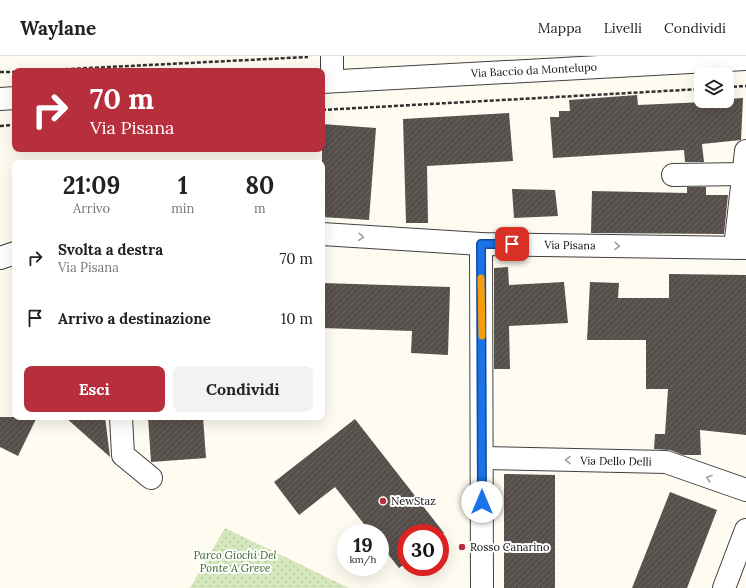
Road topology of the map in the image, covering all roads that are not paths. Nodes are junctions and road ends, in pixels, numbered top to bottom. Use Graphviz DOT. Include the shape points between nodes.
graph roads {
  1 [pos="332,56"];
  2 [pos="746,59"];
  3 [pos="327,81"];
  4 [pos="12,98"];
  5 [pos="0,99"];
  6 [pos="746,152"];
  7 [pos="744,174"];
  8 [pos="673,175"];
  9 [pos="325,234"];
  10 [pos="481,244"];
  11 [pos="741,248"];
  12 [pos="12,254"];
  13 [pos="0,258"];
  14 [pos="121,420"];
  15 [pos="482,458"];
  16 [pos="151,478"];
  17 [pos="746,490"];
  18 [pos="746,530"];
  19 [pos="482,588"];
  20 [pos="724,588"];
  1 -- 3 [label="street"];
  2 -- 3 [label="street, Via Baccio da Montelupo"];
  4 -- 5 [label="street"];
  6 -- 7 [label="street"];
  7 -- 8 [label="street"];
  7 -- 11 [label="street"];
  9 -- 10 [label="street, Via Pisana, one-way"];
  10 -- 11 [label="street, Via Pisana, one-way"];
  10 -- 15 [label="street"];
  12 -- 13 [label="street"];
  14 -- 16 [label="street" via="123,455"];
  17 -- 15 [label="street, Via Dello Delli, one-way" via="666,462"];
  15 -- 19 [label="street"];
  18 -- 20 [label="street"];
}
